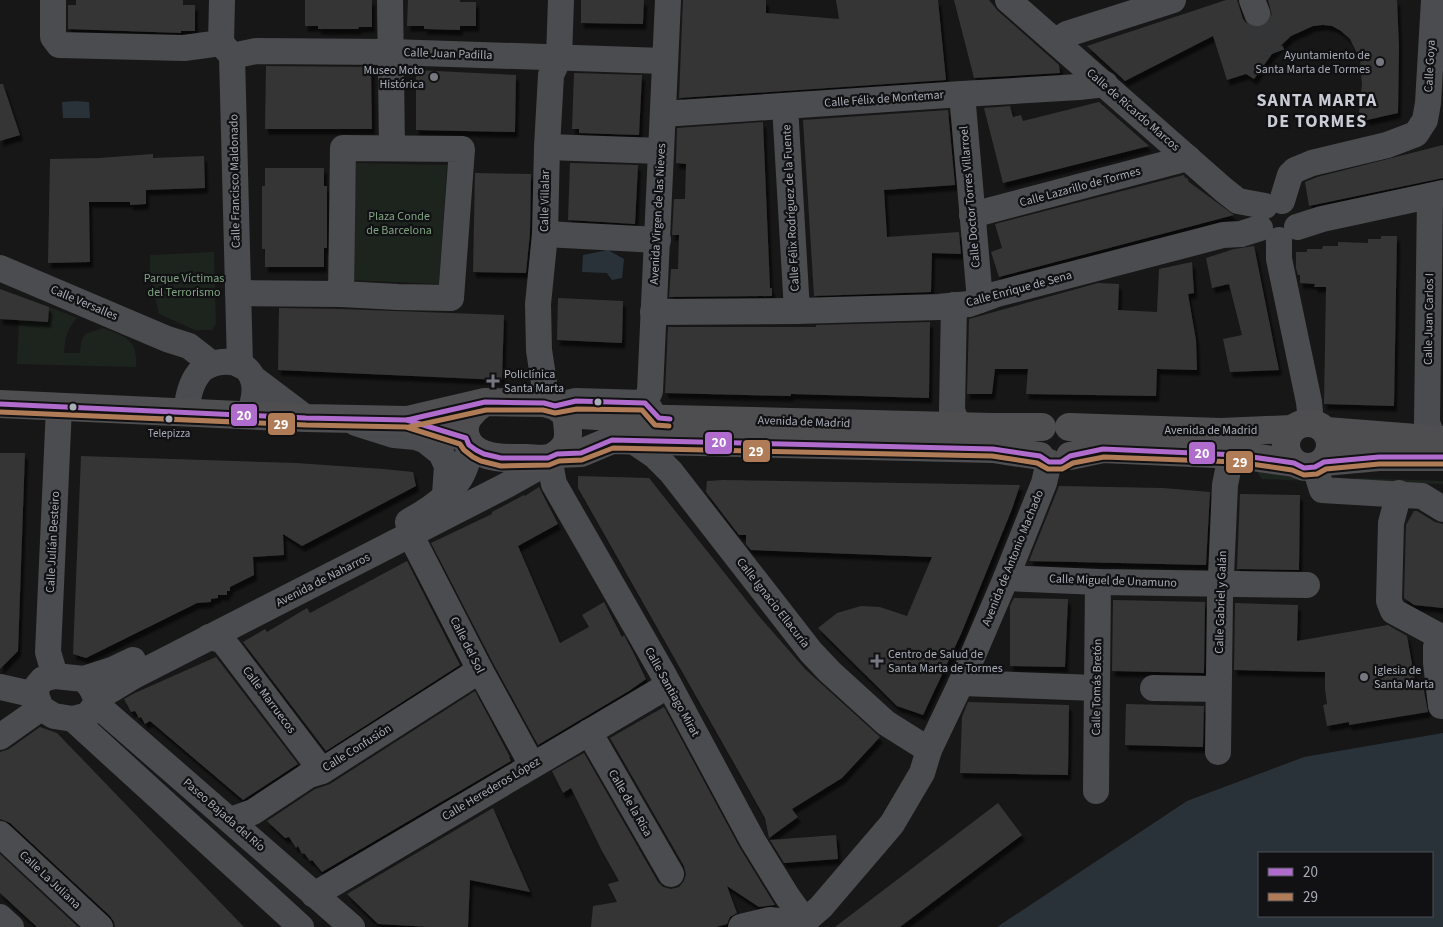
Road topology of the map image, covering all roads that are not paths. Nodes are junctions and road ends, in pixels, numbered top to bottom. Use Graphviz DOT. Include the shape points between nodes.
graph roads {
  1 [pos="53,0"];
  2 [pos="222,0"];
  3 [pos="390,0"];
  4 [pos="561,0"];
  5 [pos="668,0"];
  6 [pos="1008,0"];
  7 [pos="1173,0"];
  8 [pos="1434,0"];
  9 [pos="1055,41"];
  10 [pos="226,50"];
  11 [pos="391,52"];
  12 [pos="559,58"];
  13 [pos="664,61"];
  14 [pos="1104,84"];
  15 [pos="962,94"];
  16 [pos="1436,103"];
  17 [pos="785,106"];
  18 [pos="663,114"];
  19 [pos="547,147"];
  20 [pos="392,148"];
  21 [pos="661,151"];
  22 [pos="1188,158"];
  23 [pos="1437,195"];
  24 [pos="972,214"];
  25 [pos="1270,223"];
  26 [pos="545,234"];
  27 [pos="658,240"];
  28 [pos="0,268"];
  29 [pos="238,293"];
  30 [pos="341,294"];
  31 [pos="980,300"];
  32 [pos="954,306"];
  33 [pos="797,311"];
  34 [pos="653,312"];
  35 [pos="168,340"];
  36 [pos="212,364"];
  37 [pos="246,371"];
  38 [pos="192,384"];
  39 [pos="484,402"];
  40 [pos="0,404"];
  41 [pos="59,407"];
  42 [pos="555,407"];
  43 [pos="186,412"];
  44 [pos="250,415"];
  45 [pos="306,418"];
  46 [pos="340,418"];
  47 [pos="407,420"];
  48 [pos="641,420"];
  49 [pos="959,427"];
  50 [pos="1042,427"];
  51 [pos="1069,427"];
  52 [pos="1310,428"];
  53 [pos="467,441"];
  54 [pos="1440,446"];
  55 [pos="1238,455"];
  56 [pos="552,457"];
  57 [pos="1053,458"];
  58 [pos="1311,464"];
  59 [pos="1399,493"];
  60 [pos="445,495"];
  61 [pos="1443,508"];
  62 [pos="409,529"];
  63 [pos="1006,578"];
  64 [pos="1098,582"];
  65 [pos="1221,584"];
  66 [pos="1307,585"];
  67 [pos="209,637"];
  68 [pos="1443,639"];
  69 [pos="480,670"];
  70 [pos="55,676"];
  71 [pos="961,684"];
  72 [pos="669,685"];
  73 [pos="0,686"];
  74 [pos="1096,688"];
  75 [pos="1153,688"];
  76 [pos="1218,689"];
  77 [pos="92,694"];
  78 [pos="38,702"];
  79 [pos="1441,706"];
  80 [pos="73,719"];
  81 [pos="589,732"];
  82 [pos="0,737"];
  83 [pos="929,750"];
  84 [pos="1218,752"];
  85 [pos="532,765"];
  86 [pos="322,771"];
  87 [pos="1096,791"];
  88 [pos="232,820"];
  89 [pos="0,834"];
  90 [pos="671,874"];
  91 [pos="314,895"];
  92 [pos="0,916"];
  93 [pos="802,924"];
  94 [pos="11,927"];
  95 [pos="100,927"];
  96 [pos="301,927"];
  97 [pos="352,927"];
  98 [pos="741,927"];
  1 -- 10 [label="street, Calle Juan Padilla" via="53,37 59,45"];
  2 -- 10 [label="street, Calle Francisco Maldonado"];
  3 -- 11 [label="street"];
  4 -- 12 [label="street, Calle Villalar"];
  5 -- 13 [label="street, Avenida Virgen de las Nieves"];
  6 -- 9 [label="street, Calle de Ricardo Marcos"];
  7 -- 9 [label="street" via="1067,34"];
  8 -- 16 [label="street, Calle Goya"];
  9 -- 14 [label="street, Calle de Ricardo Marcos"];
  10 -- 11 [label="street, Calle Juan Padilla"];
  10 -- 29 [label="street, Calle Francisco Maldonado"];
  11 -- 12 [label="street, Calle Juan Padilla"];
  11 -- 20 [label="street"];
  12 -- 13 [label="street, Calle Juan Padilla"];
  12 -- 19 [label="street, Calle Villalar" via="551,75"];
  13 -- 18 [label="street, Avenida Virgen de las Nieves"];
  14 -- 15 [label="street, Calle Félix de Montemar"];
  14 -- 22 [label="street, Calle de Ricardo Marcos"];
  15 -- 17 [label="street, Calle Félix de Montemar"];
  15 -- 24 [label="street, Calle Doctor Torres Villarroel"];
  16 -- 25 [label="street, Calle Goya" via="1416,134 1295,170"];
  17 -- 18 [label="street, Calle Félix de Montemar"];
  17 -- 33 [label="street, Calle Félix Rodríguez de la Fuente"];
  18 -- 21 [label="street, Avenida Virgen de las Nieves"];
  19 -- 21 [label="street"];
  19 -- 26 [label="street, Calle Villalar"];
  20 -- 30 [label="street" via="343,148"];
  20 -- 30 [label="street" via="462,149 451,298"];
  21 -- 27 [label="street, Avenida Virgen de las Nieves"];
  22 -- 24 [label="street, Calle Lazarillo de Tormes"];
  22 -- 25 [label="street, Calle de Ricardo Marcos" via="1238,201"];
  23 -- 25 [label="street, Calle Enrique de Sena" via="1322,219"];
  23 -- 54 [label="street, Calle Juan Carlos I" via="1427,423"];
  24 -- 31 [label="street, Calle Doctor Torres Villarroel"];
  25 -- 31 [label="street, Calle Enrique de Sena"];
  25 -- 52 [label="street" via="1309,402"];
  26 -- 27 [label="street"];
  26 -- 42 [label="street, Calle Villalar" via="538,304 539,350 544,383"];
  27 -- 34 [label="street, Avenida Virgen de las Nieves"];
  28 -- 35 [label="street, Calle Versalles"];
  29 -- 30 [label="street"];
  29 -- 37 [label="street, Calle Francisco Maldonado"];
  31 -- 32 [label="street, Calle Enrique de Sena"];
  32 -- 33 [label="street, Calle Enrique de Sena"];
  32 -- 49 [label="street" via="952,411"];
  33 -- 34 [label="street, Calle Enrique de Sena"];
  34 -- 48 [label="street, Avenida Virgen de las Nieves" via="650,391"];
  35 -- 36 [label="street, Calle Versalles" via="189,346"];
  35 -- 38 [label="street"];
  36 -- 37 [label="street" via="231,362"];
  36 -- 38 [label="street" via="200,371"];
  37 -- 44 [label="street, Calle Francisco Maldonado" via="253,405"];
  37 -- 45 [label="street"];
  38 -- 43 [label="street"];
  39 -- 42 [label="highway, Avenida de Madrid"];
  39 -- 47 [label="highway"];
  39 -- 53 [label="highway" via="467,420"];
  40 -- 41 [label="highway"];
  41 -- 43 [label="highway"];
  41 -- 70 [label="street, Calle Julián Besteiro" via="48,652"];
  42 -- 48 [label="highway, Avenida de Madrid"];
  42 -- 56 [label="highway" via="568,436 566,446"];
  43 -- 44 [label="highway"];
  44 -- 45 [label="highway"];
  45 -- 46 [label="highway"];
  46 -- 47 [label="highway"];
  46 -- 60 [label="street" via="426,442 441,453 447,466"];
  47 -- 53 [label="highway"];
  48 -- 49 [label="highway, Avenida de Madrid"];
  48 -- 56 [label="highway, Avenida de Madrid" via="612,440 580,453"];
  48 -- 57 [label="highway, Avenida de Madrid" via="993,449"];
  48 -- 83 [label="street, Calle Ignacio Ellacuría" via="655,456 671,472 811,652 886,723"];
  49 -- 50 [label="highway, Avenida de Madrid"];
  50 -- 51 [label="highway" via="1056,422"];
  50 -- 57 [label="highway" via="1036,436 1035,447"];
  51 -- 52 [label="highway, Avenida de Madrid" via="1221,432"];
  51 -- 57 [label="highway" via="1075,436 1076,447"];
  52 -- 54 [label="highway, Avenida de Madrid"];
  52 -- 58 [label="highway" via="1331,441 1330,452"];
  52 -- 58 [label="highway" via="1286,440 1287,453"];
  53 -- 56 [label="highway, Avenida de Madrid" via="484,454 501,458"];
  53 -- 60 [label="street, Avenida de Naharros" via="466,465 454,488"];
  54 -- 58 [label="highway, Avenida de Madrid"];
  55 -- 57 [label="highway, Avenida de Madrid" via="1103,449"];
  55 -- 58 [label="highway, Avenida de Madrid"];
  55 -- 65 [label="street, Calle Gabriel y Galán" via="1228,470 1225,485"];
  56 -- 62 [label="street, Avenida de Naharros" via="519,479"];
  56 -- 72 [label="street, Calle Santiago Mirat" via="554,484"];
  57 -- 63 [label="street, Avenida de Antonio Machado"];
  58 -- 59 [label="street" via="1322,490"];
  59 -- 61 [label="street" via="1422,496"];
  59 -- 68 [label="street" via="1391,523 1389,601 1393,611"];
  60 -- 62 [label="street, Avenida de Naharros"];
  62 -- 67 [label="street, Avenida de Naharros"];
  62 -- 69 [label="street, Calle del Sol"];
  62 -- 77 [label="street, Avenida de Naharros" via="112,670"];
  63 -- 64 [label="street, Calle Miguel de Unamuno"];
  63 -- 71 [label="street, Avenida de Antonio Machado"];
  64 -- 65 [label="street, Calle Miguel de Unamuno"];
  64 -- 74 [label="street, Calle Tomás Bretón"];
  65 -- 66 [label="street, Calle Miguel de Unamuno"];
  65 -- 76 [label="street, Calle Gabriel y Galán"];
  67 -- 77 [label="street, Avenida de Naharros"];
  67 -- 86 [label="street, Calle Marruecos" via="222,640"];
  68 -- 79 [label="street" via="1436,647"];
  69 -- 85 [label="street, Calle del Sol"];
  69 -- 86 [label="street, Calle Confusión"];
  70 -- 77 [label="street"];
  70 -- 78 [label="street" via="43,679 37,686"];
  71 -- 74 [label="street"];
  71 -- 83 [label="street, Avenida de Antonio Machado"];
  72 -- 81 [label="street, Calle Herederos López"];
  72 -- 93 [label="street, Calle Santiago Mirat"];
  73 -- 78 [label="street"];
  74 -- 87 [label="street, Calle Tomás Bretón"];
  75 -- 76 [label="street"];
  76 -- 84 [label="street, Calle Gabriel y Galán"];
  77 -- 80 [label="street" via="88,715"];
  77 -- 88 [label="street, Paseo Bajada del Río" via="119,726"];
  78 -- 80 [label="street" via="54,716"];
  78 -- 82 [label="street"];
  80 -- 96 [label="street"];
  81 -- 85 [label="street, Calle Herederos López"];
  81 -- 90 [label="street, Calle de la Risa"];
  83 -- 93 [label="street, Avenida de Antonio Machado" via="922,773 892,824 821,907"];
  85 -- 91 [label="street, Calle Herederos López"];
  86 -- 88 [label="street, Calle Confusión" via="308,775 253,812"];
  88 -- 91 [label="street, Paseo Bajada del Río"];
  89 -- 95 [label="street, Calle La Juliana"];
  91 -- 97 [label="street, Paseo Bajada del Río"];
  92 -- 94 [label="street"];
  93 -- 98 [label="street" via="770,920"];
}
